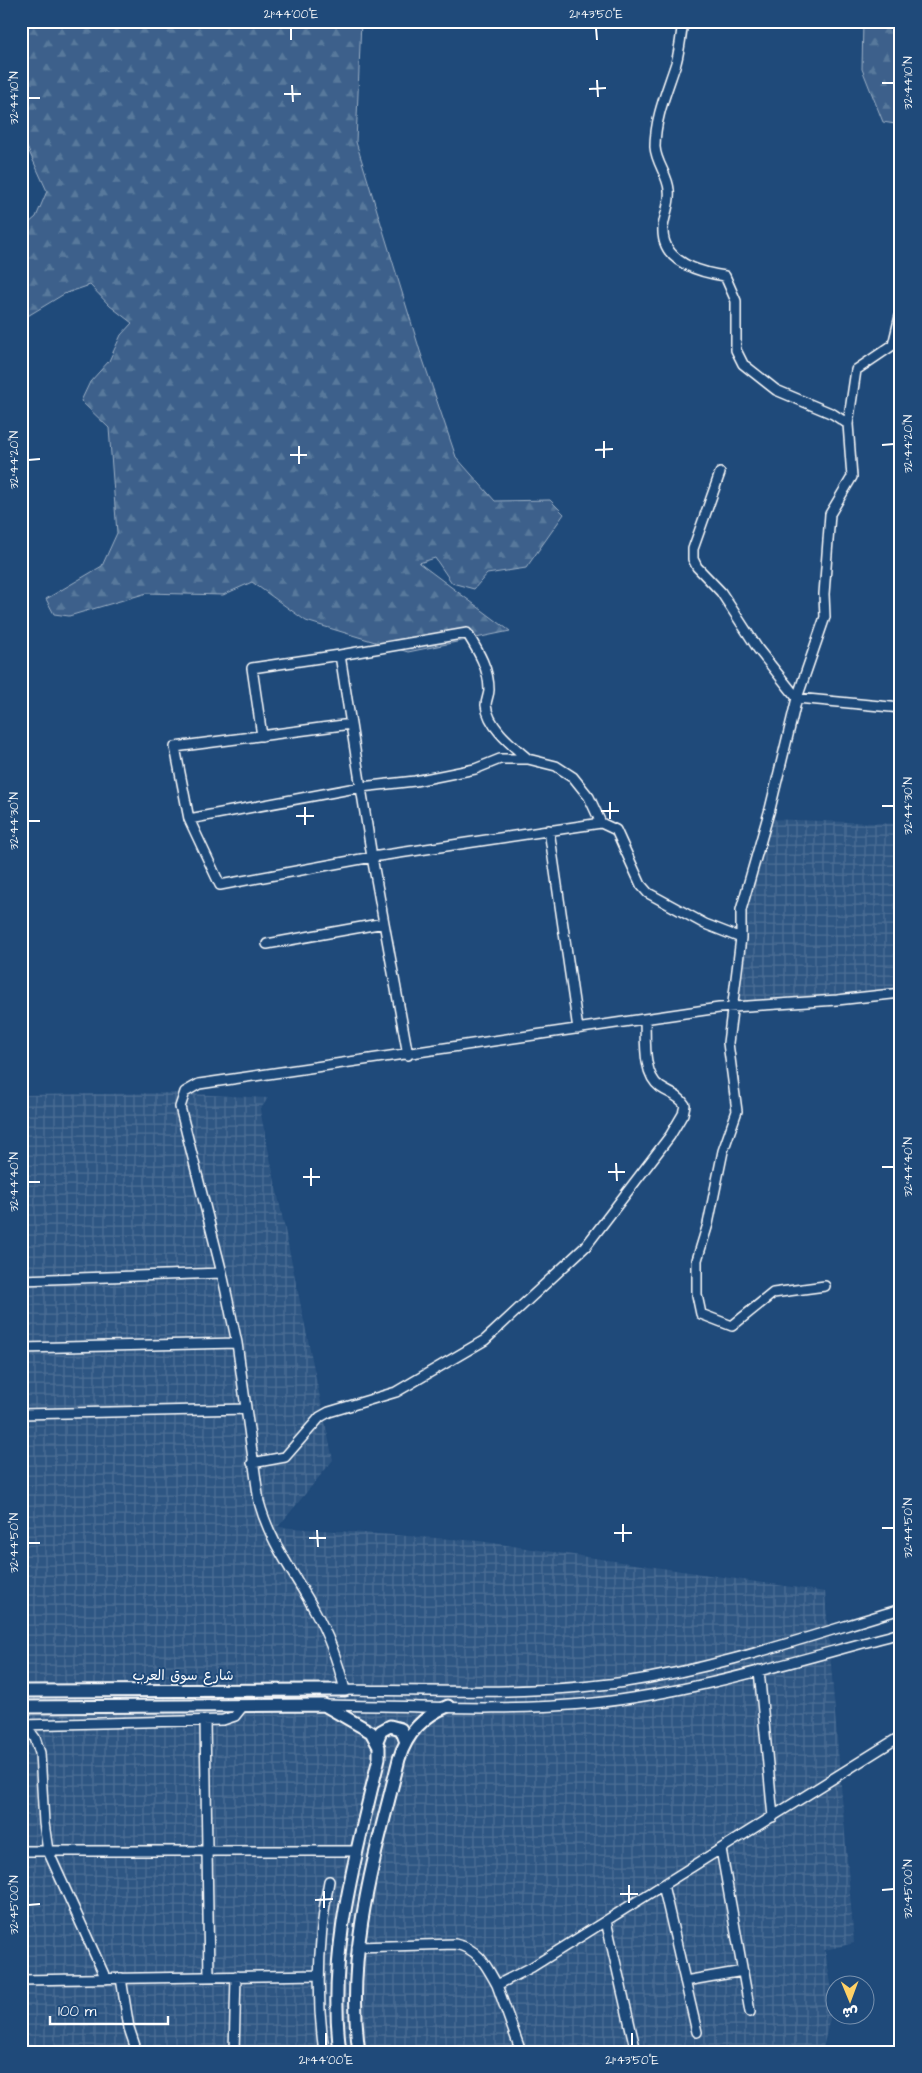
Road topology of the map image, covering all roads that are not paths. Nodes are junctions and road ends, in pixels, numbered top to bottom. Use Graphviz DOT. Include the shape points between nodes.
graph roads {
  1 [pos="682,21"];
  2 [pos="901,312"];
  3 [pos="848,424"];
  4 [pos="720,473"];
  5 [pos="340,655"];
  6 [pos="797,698"];
  7 [pos="901,708"];
  8 [pos="351,724"];
  9 [pos="262,736"];
  10 [pos="528,759"];
  11 [pos="361,787"];
  12 [pos="189,819"];
  13 [pos="601,823"];
  14 [pos="549,830"];
  15 [pos="372,857"];
  16 [pos="384,923"];
  17 [pos="741,938"];
  18 [pos="267,944"];
  19 [pos="901,993"];
  20 [pos="733,1007"];
  21 [pos="645,1020"];
  22 [pos="578,1029"];
  23 [pos="408,1055"];
  24 [pos="222,1273"];
  25 [pos="21,1280"];
  26 [pos="825,1286"];
  27 [pos="237,1343"];
  28 [pos="21,1348"];
  29 [pos="246,1408"];
  30 [pos="21,1414"];
  31 [pos="252,1462"];
  32 [pos="901,1610"];
  33 [pos="901,1633"];
  34 [pos="759,1670"];
  35 [pos="345,1690"];
  36 [pos="21,1691"];
  37 [pos="324,1705"];
  38 [pos="243,1706"];
  39 [pos="448,1706"];
  40 [pos="21,1707"];
  41 [pos="204,1721"];
  42 [pos="23,1723"];
  43 [pos="901,1736"];
  44 [pos="377,1741"];
  45 [pos="406,1742"];
  46 [pos="773,1816"];
  47 [pos="721,1849"];
  48 [pos="21,1851"];
  49 [pos="48,1851"];
  50 [pos="207,1851"];
  51 [pos="357,1851"];
  52 [pos="329,1881"];
  53 [pos="663,1885"];
  54 [pos="606,1921"];
  55 [pos="357,1947"];
  56 [pos="743,1971"];
  57 [pos="318,1975"];
  58 [pos="236,1976"];
  59 [pos="209,1977"];
  60 [pos="121,1978"];
  61 [pos="106,1979"];
  62 [pos="21,1980"];
  63 [pos="685,1980"];
  64 [pos="497,1985"];
  65 [pos="750,2012"];
  66 [pos="697,2032"];
  67 [pos="137,2052"];
  68 [pos="234,2052"];
  69 [pos="324,2052"];
  70 [pos="340,2052"];
  71 [pos="359,2052"];
  72 [pos="521,2052"];
  73 [pos="636,2052"];
  1 -- 3 [label="street" via="677,57 657,128 657,158 669,189 663,227 669,252 686,267 725,276 736,301 736,350 743,364 776,390 833,414"];
  2 -- 3 [label="street" via="893,345 856,370"];
  3 -- 6 [label="street" via="852,477 830,514 825,618"];
  4 -- 6 [label="street" via="693,549 693,562 721,592 758,649"];
  5 -- 8 [label="street"];
  5 -- 9 [label="street" via="252,668"];
  5 -- 10 [label="street" via="467,633 486,671 489,690 486,706 491,720 507,742"];
  6 -- 7 [label="street"];
  6 -- 17 [label="street" via="741,910"];
  8 -- 9 [label="street"];
  8 -- 11 [label="street"];
  9 -- 12 [label="street" via="174,748"];
  10 -- 11 [label="street" via="500,759 475,769"];
  10 -- 13 [label="street" via="556,766 573,776 589,797"];
  11 -- 12 [label="street"];
  11 -- 15 [label="street"];
  12 -- 15 [label="street" via="220,884"];
  13 -- 14 [label="street"];
  13 -- 17 [label="street" via="616,830 641,885 648,893 721,932"];
  14 -- 15 [label="street"];
  14 -- 22 [label="street"];
  15 -- 16 [label="street"];
  16 -- 18 [label="street"];
  16 -- 23 [label="street"];
  17 -- 20 [label="street"];
  19 -- 20 [label="street"];
  20 -- 21 [label="street"];
  20 -- 26 [label="street" via="728,1043 737,1111 723,1151 697,1260 697,1295 701,1314 732,1326 773,1293"];
  21 -- 22 [label="street"];
  21 -- 31 [label="street" via="650,1074 660,1087 681,1098 685,1105 683,1114 670,1136 586,1246 475,1348 396,1392 320,1417 285,1457"];
  22 -- 23 [label="street"];
  23 -- 24 [label="street" via="199,1084 185,1092 180,1101 181,1112"];
  24 -- 25 [label="street"];
  24 -- 27 [label="street"];
  27 -- 28 [label="street"];
  27 -- 29 [label="street"];
  29 -- 30 [label="street"];
  29 -- 31 [label="street"];
  31 -- 35 [label="street" via="267,1527 323,1625"];
  32 -- 35 [label="street" via="701,1667 626,1682 510,1691"];
  33 -- 34 [label="street"];
  34 -- 39 [label="street" via="669,1692 596,1703 522,1708"];
  34 -- 46 [label="street"];
  35 -- 36 [label="main road, شارع سوق العرب"];
  37 -- 38 [label="main road"];
  37 -- 39 [label="street"];
  37 -- 44 [label="main road" via="366,1728"];
  38 -- 40 [label="main road"];
  38 -- 41 [label="street" via="231,1718"];
  39 -- 45 [label="main road" via="424,1720"];
  41 -- 42 [label="street"];
  41 -- 50 [label="street"];
  42 -- 49 [label="street" via="35,1738 42,1761"];
  43 -- 46 [label="street"];
  44 -- 45 [label="main road" via="381,1731 390,1726 401,1729"];
  44 -- 51 [label="main road" via="379,1758"];
  45 -- 55 [label="main road" via="369,1880"];
  46 -- 47 [label="street"];
  47 -- 53 [label="street"];
  47 -- 56 [label="street"];
  48 -- 49 [label="street"];
  49 -- 50 [label="street"];
  49 -- 61 [label="street"];
  50 -- 51 [label="street"];
  50 -- 59 [label="street"];
  51 -- 70 [label="main road" via="337,1966"];
  52 -- 57 [label="street"];
  53 -- 54 [label="street"];
  53 -- 63 [label="street"];
  54 -- 64 [label="street"];
  54 -- 73 [label="street"];
  55 -- 64 [label="street" via="464,1946 479,1955"];
  55 -- 71 [label="main road" via="355,1996"];
  56 -- 63 [label="street"];
  56 -- 65 [label="street"];
  57 -- 58 [label="street"];
  57 -- 69 [label="street"];
  58 -- 59 [label="street"];
  58 -- 68 [label="street"];
  59 -- 60 [label="street"];
  60 -- 61 [label="street"];
  60 -- 67 [label="street"];
  61 -- 62 [label="street"];
  63 -- 66 [label="street"];
  64 -- 72 [label="street"];
}
